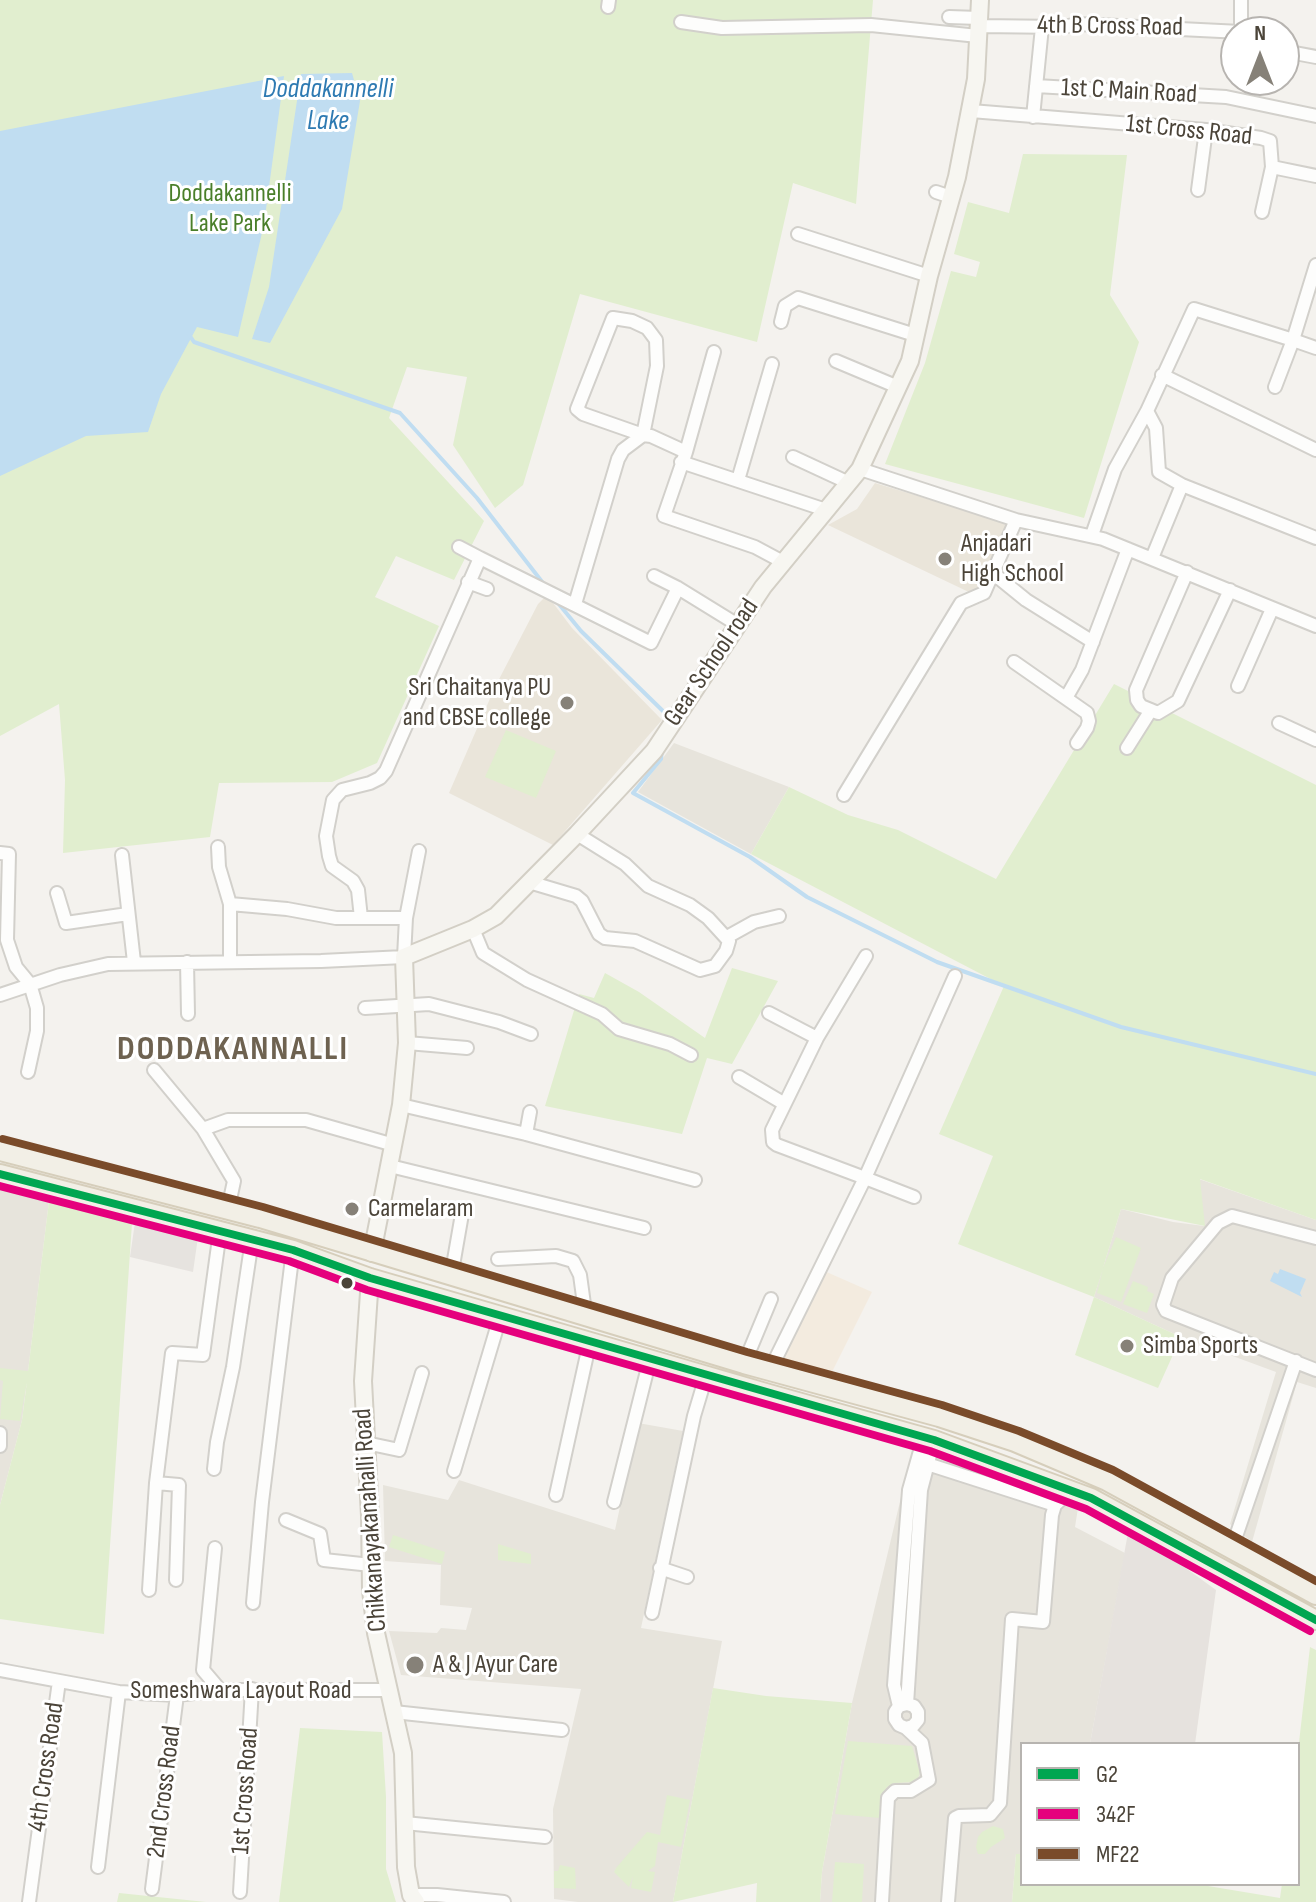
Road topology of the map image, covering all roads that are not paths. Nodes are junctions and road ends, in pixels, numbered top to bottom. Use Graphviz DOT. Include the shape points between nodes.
graph roads {
  1 [pos="980,0"];
  2 [pos="949,17"];
  3 [pos="681,22"];
  4 [pos="978,26"];
  5 [pos="1042,27"];
  6 [pos="1220,31"];
  7 [pos="1036,86"];
  8 [pos="971,111"];
  9 [pos="1316,116"];
  10 [pos="1033,117"];
  11 [pos="1206,130"];
  12 [pos="1272,167"];
  13 [pos="1316,176"];
  14 [pos="1198,190"];
  15 [pos="1262,212"];
  16 [pos="798,234"];
  17 [pos="1316,265"];
  18 [pos="929,276"];
  19 [pos="1311,295"];
  20 [pos="781,322"];
  21 [pos="915,335"];
  22 [pos="1293,340"];
  23 [pos="1316,348"];
  24 [pos="714,352"];
  25 [pos="836,361"];
  26 [pos="772,364"];
  27 [pos="1162,375"];
  28 [pos="898,387"];
  29 [pos="1275,387"];
  30 [pos="1147,411"];
  31 [pos="643,435"];
  32 [pos="1316,450"];
  33 [pos="683,457"];
  34 [pos="793,457"];
  35 [pos="860,469"];
  36 [pos="738,480"];
  37 [pos="849,483"];
  38 [pos="1182,485"];
  39 [pos="826,510"];
  40 [pos="1016,520"];
  41 [pos="1092,535"];
  42 [pos="1316,538"];
  43 [pos="459,547"];
  44 [pos="1128,549"];
  45 [pos="480,558"];
  46 [pos="1152,558"];
  47 [pos="783,562"];
  48 [pos="1187,572"];
  49 [pos="994,574"];
  50 [pos="654,576"];
  51 [pos="468,582"];
  52 [pos="678,588"];
  53 [pos="487,589"];
  54 [pos="1230,590"];
  55 [pos="575,604"];
  56 [pos="1272,609"];
  57 [pos="738,625"];
  58 [pos="1316,626"];
  59 [pos="1093,642"];
  60 [pos="1014,662"];
  61 [pos="1238,686"];
  62 [pos="1066,698"];
  63 [pos="1151,710"];
  64 [pos="1279,723"];
  65 [pos="1316,740"];
  66 [pos="1077,743"];
  67 [pos="1127,748"];
  68 [pos="844,795"];
  69 [pos="577,834"];
  70 [pos="218,847"];
  71 [pos="419,851"];
  72 [pos="0,853"];
  73 [pos="122,855"];
  74 [pos="529,882"];
  75 [pos="57,893"];
  76 [pos="4,894"];
  77 [pos="230,904"];
  78 [pos="128,914"];
  79 [pos="779,916"];
  80 [pos="361,918"];
  81 [pos="406,918"];
  82 [pos="473,929"];
  83 [pos="727,937"];
  84 [pos="3,940"];
  85 [pos="866,956"];
  86 [pos="404,957"];
  87 [pos="134,962"];
  88 [pos="187,962"];
  89 [pos="230,962"];
  90 [pos="955,976"];
  91 [pos="30,984"];
  92 [pos="0,995"];
  93 [pos="406,1005"];
  94 [pos="365,1008"];
  95 [pos="769,1013"];
  96 [pos="188,1014"];
  97 [pos="531,1034"];
  98 [pos="817,1038"];
  99 [pos="407,1043"];
  100 [pos="467,1048"];
  101 [pos="691,1055"];
  102 [pos="154,1070"];
  103 [pos="28,1072"];
  104 [pos="739,1077"];
  105 [pos="783,1103"];
  106 [pos="401,1105"];
  107 [pos="530,1112"];
  108 [pos="203,1129"];
  109 [pos="526,1134"];
  110 [pos="394,1145"];
  111 [pos="0,1151"];
  112 [pos="390,1166"];
  113 [pos="0,1176"];
  114 [pos="865,1178"];
  115 [pos="695,1180"];
  116 [pos="914,1197"];
  117 [pos="228,1209"];
  118 [pos="462,1214"];
  119 [pos="644,1228"];
  120 [pos="220,1231"];
  121 [pos="1316,1238"];
  122 [pos="252,1240"];
  123 [pos="293,1250"];
  124 [pos="372,1253"];
  125 [pos="498,1259"];
  126 [pos="451,1277"];
  127 [pos="370,1278"];
  128 [pos="771,1299"];
  129 [pos="501,1314"];
  130 [pos="581,1315"];
  131 [pos="590,1341"];
  132 [pos="650,1359"];
  133 [pos="1296,1361"];
  134 [pos="744,1364"];
  135 [pos="770,1370"];
  136 [pos="1316,1370"];
  137 [pos="422,1373"];
  138 [pos="706,1376"];
  139 [pos="0,1433"];
  140 [pos="929,1438"];
  141 [pos="366,1443"];
  142 [pos="0,1446"];
  143 [pos="922,1462"];
  144 [pos="214,1469"];
  145 [pos="454,1471"];
  146 [pos="156,1483"];
  147 [pos="1071,1490"];
  148 [pos="556,1495"];
  149 [pos="614,1502"];
  150 [pos="1055,1505"];
  151 [pos="286,1520"];
  152 [pos="215,1548"];
  153 [pos="1232,1548"];
  154 [pos="371,1565"];
  155 [pos="660,1568"];
  156 [pos="687,1577"];
  157 [pos="176,1580"];
  158 [pos="149,1590"];
  159 [pos="1316,1595"];
  160 [pos="253,1603"];
  161 [pos="652,1613"];
  162 [pos="1316,1620"];
  163 [pos="0,1670"];
  164 [pos="59,1681"];
  165 [pos="252,1689"];
  166 [pos="220,1690"];
  167 [pos="388,1690"];
  168 [pos="119,1692"];
  169 [pos="177,1695"];
  170 [pos="903,1705"];
  171 [pos="394,1712"];
  172 [pos="906,1728"];
  173 [pos="562,1730"];
  174 [pos="405,1823"];
  175 [pos="545,1837"];
  176 [pos="98,1867"];
  177 [pos="152,1889"];
  178 [pos="240,1892"];
  179 [pos="414,1898"];
  180 [pos="29,1902"];
  181 [pos="504,1902"];
  182 [pos="882,1902"];
  183 [pos="948,1902"];
  1 -- 4 [label="main road, Gear School road"];
  2 -- 4 [label="street"];
  3 -- 4 [label="street" via="722,28"];
  4 -- 5 [label="street, 4th B Cross Road"];
  4 -- 8 [label="main road, Gear School road"];
  5 -- 6 [label="street, 4th B Cross Road"];
  5 -- 7 [label="street"];
  7 -- 9 [label="street, 1st C Main Road" via="1226,97"];
  7 -- 10 [label="street"];
  8 -- 10 [label="street, 1st Cross Road"];
  8 -- 18 [label="main road, Gear School road" via="944,194"];
  10 -- 11 [label="street, 1st Cross Road"];
  11 -- 12 [label="street, 1st Cross Road" via="1270,141"];
  11 -- 14 [label="street"];
  12 -- 13 [label="street, 1st Cross Road"];
  12 -- 15 [label="street, 1st Cross Road"];
  16 -- 18 [label="street"];
  17 -- 19 [label="street"];
  18 -- 21 [label="main road, Gear School road"];
  19 -- 22 [label="street"];
  20 -- 21 [label="street" via="785,306 798,298"];
  21 -- 28 [label="main road, Gear School road"];
  22 -- 23 [label="street"];
  22 -- 27 [label="street" via="1194,309"];
  22 -- 29 [label="street"];
  24 -- 33 [label="street"];
  25 -- 28 [label="street"];
  26 -- 36 [label="street"];
  27 -- 30 [label="street"];
  27 -- 32 [label="street"];
  28 -- 35 [label="main road, Gear School road"];
  30 -- 38 [label="street" via="1156,428 1159,472"];
  30 -- 41 [label="street" via="1115,469"];
  31 -- 31 [label="street" via="657,366 656,340 647,328 613,318 577,409"];
  31 -- 33 [label="street"];
  31 -- 55 [label="street" via="618,459"];
  33 -- 36 [label="street"];
  33 -- 47 [label="street" via="664,516"];
  34 -- 37 [label="street"];
  35 -- 37 [label="main road, Gear School road"];
  35 -- 40 [label="street"];
  36 -- 39 [label="street"];
  37 -- 39 [label="main road, Gear School road"];
  38 -- 42 [label="street"];
  38 -- 46 [label="street"];
  39 -- 47 [label="main road, Gear School road"];
  40 -- 41 [label="street"];
  40 -- 49 [label="street"];
  41 -- 44 [label="street"];
  43 -- 45 [label="street"];
  44 -- 46 [label="street"];
  44 -- 59 [label="street"];
  45 -- 51 [label="street"];
  45 -- 55 [label="street"];
  46 -- 48 [label="street"];
  47 -- 57 [label="main road, Gear School road"];
  48 -- 54 [label="street"];
  48 -- 63 [label="street" via="1137,683 1137,700"];
  49 -- 59 [label="street"];
  49 -- 68 [label="street" via="984,593 961,603"];
  50 -- 52 [label="street"];
  51 -- 53 [label="street"];
  51 -- 80 [label="street" via="386,771 370,783 342,790 333,800 326,836 329,856 332,866 358,890"];
  52 -- 55 [label="street" via="651,643"];
  52 -- 57 [label="street"];
  54 -- 56 [label="street"];
  54 -- 63 [label="street" via="1178,701 1158,713"];
  56 -- 58 [label="street"];
  56 -- 61 [label="street"];
  57 -- 69 [label="main road, Gear School road" via="664,735"];
  59 -- 62 [label="street"];
  60 -- 62 [label="street"];
  62 -- 66 [label="street" via="1088,717"];
  63 -- 67 [label="street"];
  64 -- 65 [label="street"];
  69 -- 74 [label="main road, Gear School road"];
  69 -- 83 [label="street" via="625,864 648,886 690,905"];
  70 -- 77 [label="street"];
  71 -- 81 [label="street"];
  72 -- 76 [label="street" via="9,854"];
  73 -- 78 [label="street"];
  74 -- 82 [label="main road, Gear School road" via="496,916"];
  74 -- 83 [label="street" via="576,896 605,938 635,941 700,970 715,966 729,945"];
  75 -- 78 [label="street" via="66,923"];
  76 -- 84 [label="street"];
  77 -- 80 [label="street"];
  77 -- 89 [label="street"];
  78 -- 87 [label="street"];
  79 -- 83 [label="street"];
  80 -- 81 [label="street"];
  81 -- 86 [label="street"];
  82 -- 86 [label="main road, Gear School road"];
  82 -- 101 [label="street" via="483,953 514,973 602,1014 619,1029"];
  84 -- 91 [label="street"];
  85 -- 98 [label="street"];
  86 -- 89 [label="street"];
  86 -- 93 [label="main road"];
  87 -- 88 [label="street"];
  87 -- 91 [label="street"];
  88 -- 89 [label="street"];
  88 -- 96 [label="street"];
  90 -- 114 [label="street"];
  91 -- 92 [label="street"];
  91 -- 103 [label="street" via="37,1031"];
  93 -- 94 [label="street"];
  93 -- 97 [label="street" via="429,1004"];
  93 -- 99 [label="main road"];
  95 -- 98 [label="street"];
  98 -- 105 [label="street"];
  99 -- 100 [label="street"];
  99 -- 106 [label="main road"];
  102 -- 108 [label="street"];
  104 -- 105 [label="street"];
  105 -- 114 [label="street" via="773,1142"];
  106 -- 109 [label="street"];
  106 -- 110 [label="main road"];
  107 -- 109 [label="street"];
  108 -- 110 [label="street" via="228,1120 306,1120"];
  108 -- 117 [label="street" via="234,1181"];
  109 -- 115 [label="street"];
  110 -- 112 [label="main road"];
  111 -- 117 [label="main road"];
  112 -- 119 [label="street"];
  112 -- 124 [label="main road"];
  113 -- 120 [label="main road"];
  114 -- 116 [label="street"];
  114 -- 135 [label="street"];
  117 -- 124 [label="main road"];
  118 -- 126 [label="street"];
  120 -- 122 [label="main road"];
  120 -- 146 [label="street" via="203,1355 172,1353"];
  121 -- 133 [label="street" via="1232,1216 1218,1223 1172,1278 1163,1305 1166,1311"];
  122 -- 123 [label="main road"];
  122 -- 144 [label="street"];
  123 -- 127 [label="main road"];
  123 -- 160 [label="street"];
  124 -- 126 [label="main road"];
  125 -- 130 [label="street" via="556,1256 573,1261 580,1275"];
  126 -- 130 [label="main road"];
  127 -- 129 [label="main road"];
  127 -- 141 [label="main road, Chikkanayakanahalli Road" via="363,1381"];
  128 -- 134 [label="street"];
  129 -- 131 [label="main road"];
  129 -- 145 [label="street"];
  130 -- 134 [label="main road"];
  131 -- 132 [label="main road"];
  131 -- 148 [label="street"];
  132 -- 138 [label="main road"];
  132 -- 149 [label="street"];
  133 -- 136 [label="street"];
  133 -- 153 [label="street"];
  134 -- 135 [label="main road"];
  135 -- 153 [label="main road" via="939,1417 1064,1461"];
  137 -- 141 [label="street" via="399,1450"];
  138 -- 140 [label="main road"];
  138 -- 155 [label="street"];
  139 -- 142 [label="street"];
  140 -- 143 [label="street"];
  140 -- 147 [label="main road"];
  141 -- 154 [label="main road, Chikkanayakanahalli Road"];
  143 -- 150 [label="street"];
  143 -- 170 [label="street"];
  146 -- 157 [label="street" via="179,1485"];
  146 -- 158 [label="street"];
  147 -- 150 [label="street"];
  147 -- 162 [label="main road"];
  150 -- 183 [label="street" via="1043,1622 1012,1619 1000,1803 990,1815 955,1818"];
  151 -- 154 [label="street" via="320,1534 324,1560"];
  152 -- 166 [label="street" via="203,1670"];
  153 -- 159 [label="main road"];
  154 -- 167 [label="main road, Chikkanayakanahalli Road" via="374,1618"];
  155 -- 156 [label="street"];
  155 -- 161 [label="street"];
  163 -- 164 [label="street, Someshwara Layout Road"];
  164 -- 168 [label="street, Someshwara Layout Road"];
  164 -- 180 [label="street, 4th Cross Road"];
  165 -- 166 [label="street, Someshwara Layout Road"];
  165 -- 167 [label="street, Someshwara Layout Road"];
  165 -- 178 [label="street, 1st Cross Road"];
  166 -- 169 [label="street, Someshwara Layout Road"];
  167 -- 171 [label="main road, Chikkanayakanahalli Road"];
  168 -- 169 [label="street, Someshwara Layout Road"];
  168 -- 176 [label="street"];
  169 -- 177 [label="street, 2nd Cross Road"];
  170 -- 172 [label="street" via="895,1719"];
  170 -- 172 [label="street" via="918,1712 918,1720"];
  171 -- 173 [label="street"];
  171 -- 174 [label="main road, Chikkanayakanahalli Road" via="403,1753"];
  172 -- 182 [label="street" via="922,1743 929,1780 888,1798"];
  174 -- 175 [label="street"];
  174 -- 179 [label="main road, Chikkanayakanahalli Road" via="406,1867"];
  179 -- 181 [label="street" via="437,1895"];
}
